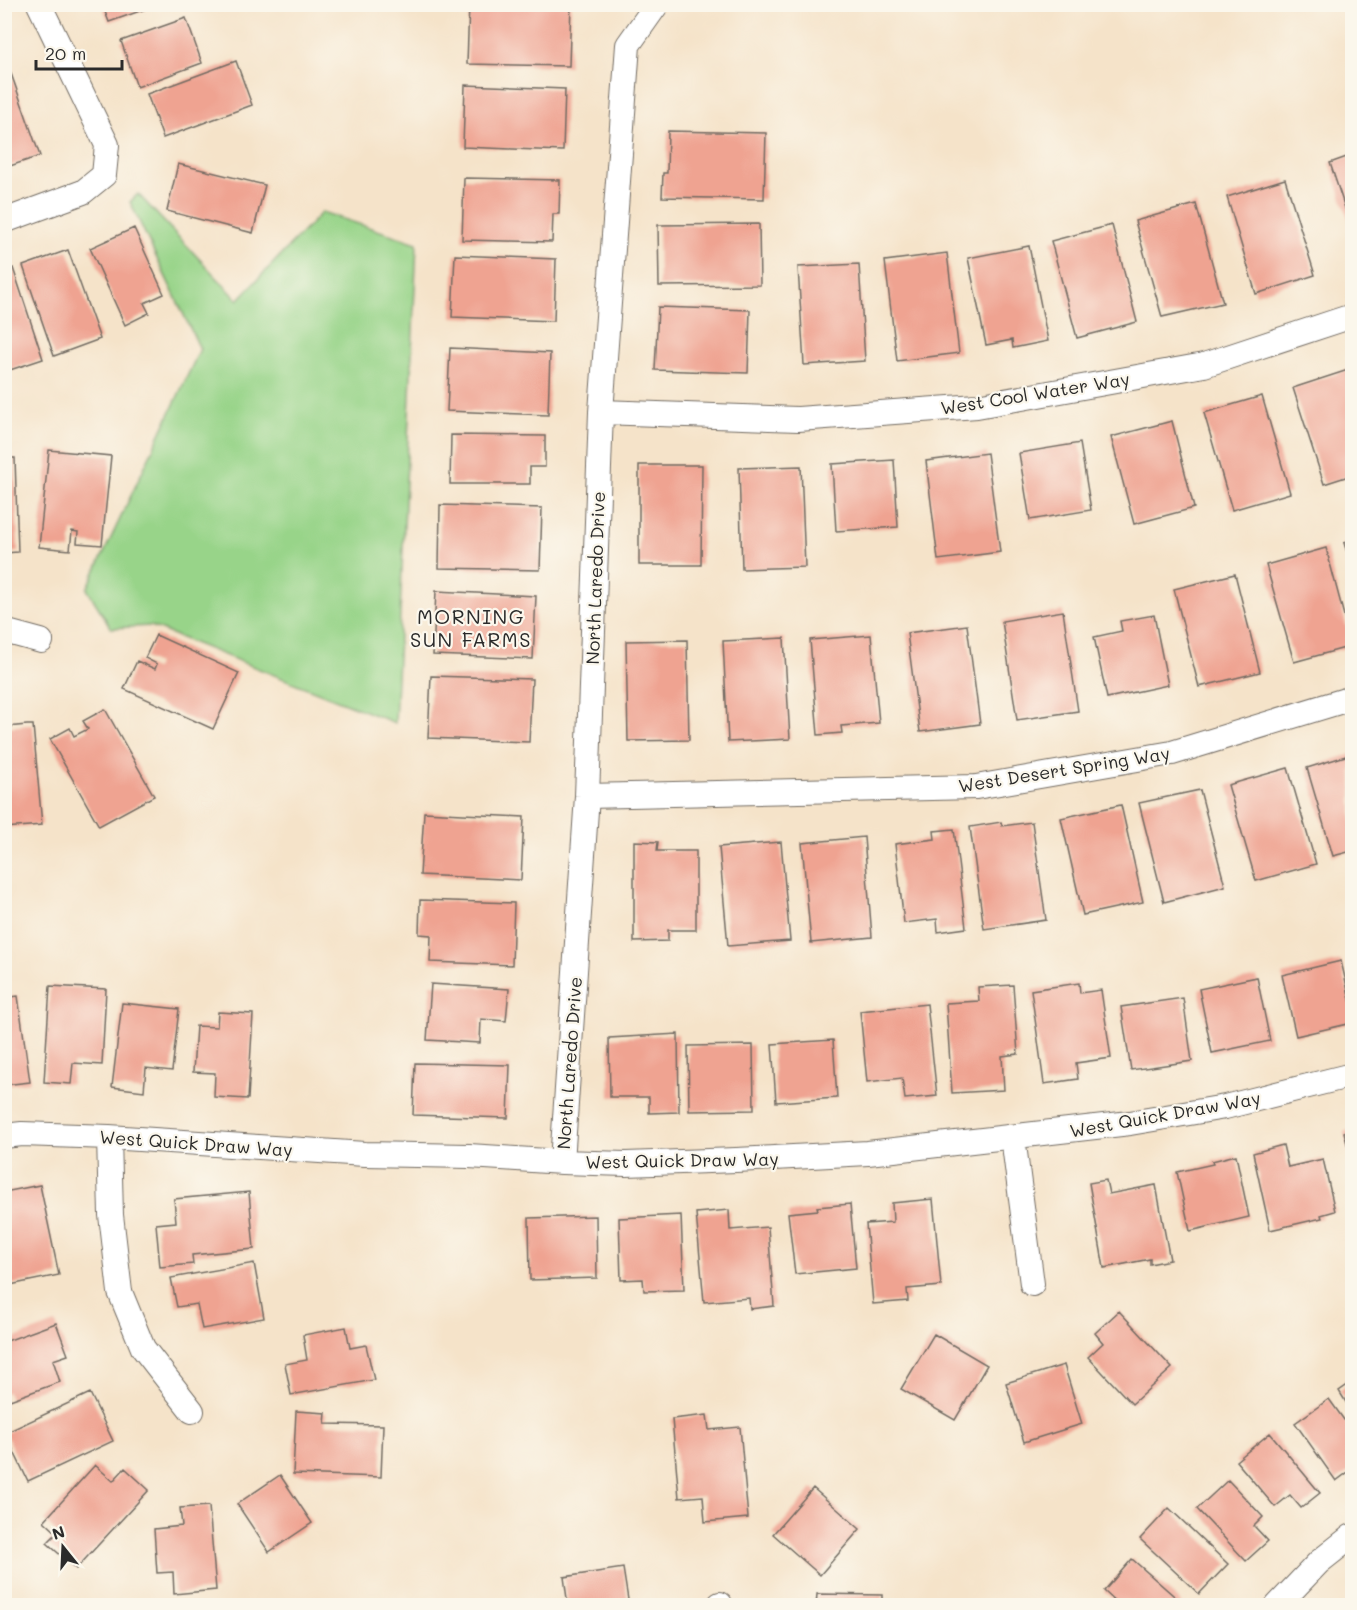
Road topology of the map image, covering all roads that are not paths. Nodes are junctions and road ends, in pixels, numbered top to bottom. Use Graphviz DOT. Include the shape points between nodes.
graph roads {
  1 [pos="39,4"];
  2 [pos="657,4"];
  3 [pos="4,220"];
  4 [pos="1353,316"];
  5 [pos="601,412"];
  6 [pos="4,631"];
  7 [pos="41,640"];
  8 [pos="1353,698"];
  9 [pos="587,796"];
  10 [pos="1353,1076"];
  11 [pos="4,1136"];
  12 [pos="109,1137"];
  13 [pos="1013,1137"];
  14 [pos="562,1162"];
  15 [pos="1032,1284"];
  16 [pos="192,1411"];
  17 [pos="1353,1536"];
  18 [pos="1277,1605"];
  1 -- 3 [label="street" via="107,145 104,175 83,192"];
  2 -- 5 [label="street, North Laredo Drive" via="628,45"];
  4 -- 5 [label="street, West Cool Water Way" via="1204,365 977,406 798,419"];
  5 -- 9 [label="street, North Laredo Drive"];
  6 -- 7 [label="street"];
  8 -- 9 [label="street, West Desert Spring Way" via="1172,753 976,787"];
  9 -- 14 [label="street, North Laredo Drive"];
  10 -- 13 [label="street, West Quick Draw Way" via="1225,1107"];
  11 -- 12 [label="street, West Quick Draw Way"];
  12 -- 14 [label="street, West Quick Draw Way"];
  12 -- 16 [label="street" via="111,1215 120,1292 143,1348"];
  13 -- 14 [label="street, West Quick Draw Way" via="868,1153 626,1164"];
  13 -- 15 [label="street"];
  17 -- 18 [label="street" via="1319,1562"];
}
